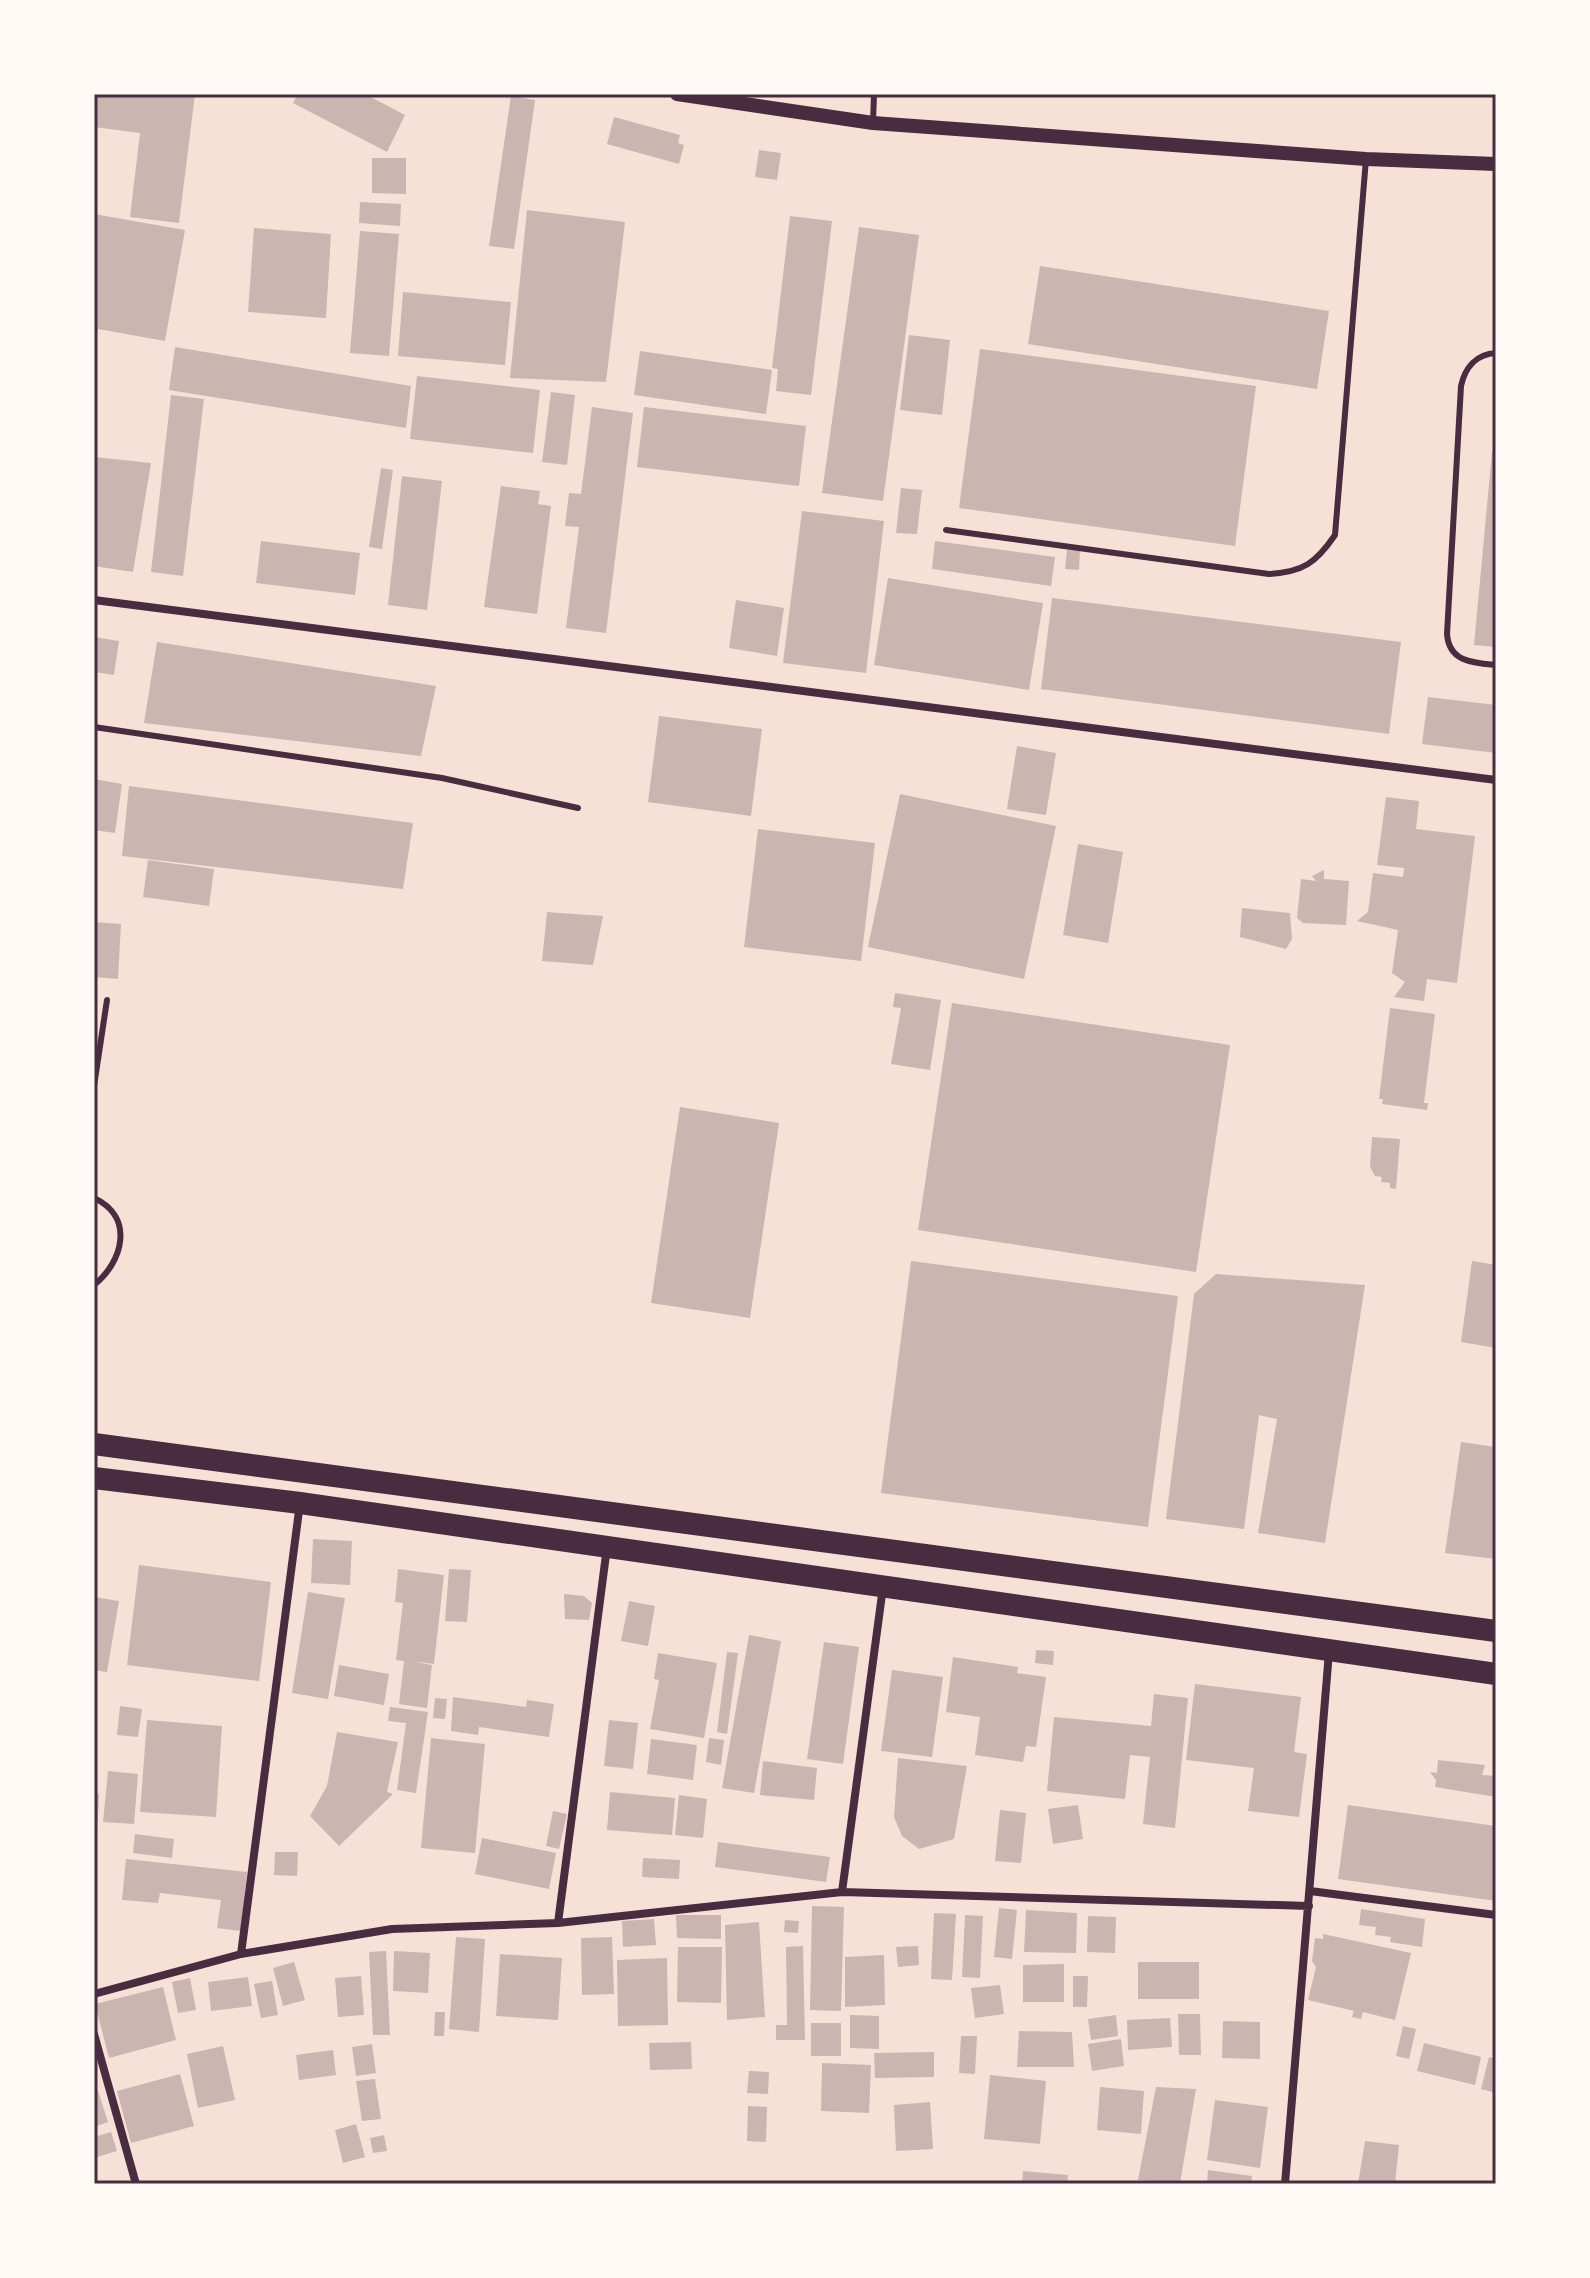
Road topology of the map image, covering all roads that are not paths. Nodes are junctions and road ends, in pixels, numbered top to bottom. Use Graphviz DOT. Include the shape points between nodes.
graph roads {
  1 [pos="681,94"];
  2 [pos="874,94"];
  3 [pos="873,123"];
  4 [pos="1366,159"];
  5 [pos="1496,164"];
  6 [pos="1496,353"];
  7 [pos="946,530"];
  8 [pos="94,600"];
  9 [pos="1496,665"];
  10 [pos="94,727"];
  11 [pos="1496,780"];
  12 [pos="578,808"];
  13 [pos="107,1000"];
  14 [pos="94,1086"];
  15 [pos="94,1198"];
  16 [pos="94,1285"];
  17 [pos="94,1444"];
  18 [pos="94,1478"];
  19 [pos="300,1503"];
  20 [pos="607,1547"];
  21 [pos="883,1587"];
  22 [pos="1496,1631"];
  23 [pos="1329,1652"];
  24 [pos="1496,1674"];
  25 [pos="1310,1891"];
  26 [pos="842,1892"];
  27 [pos="1309,1906"];
  28 [pos="1496,1915"];
  29 [pos="558,1923"];
  30 [pos="241,1954"];
  31 [pos="94,1994"];
  32 [pos="94,2034"];
  33 [pos="136,2184"];
  34 [pos="1285,2184"];
  1 -- 3 [label="street"];
  2 -- 3 [label="lane"];
  3 -- 4 [label="street"];
  4 -- 5 [label="street"];
  4 -- 7 [label="lane" via="1335,535 1321,555 1295,573 1269,574"];
  6 -- 9 [label="lane" via="1477,358 1464,372 1461,386 1447,634 1448,647 1457,657"];
  8 -- 11 [label="street"];
  10 -- 12 [label="lane" via="442,778"];
  13 -- 14 [label="lane"];
  15 -- 16 [label="lane" via="118,1222 121,1247 111,1271"];
  17 -- 22 [label="highway"];
  18 -- 19 [label="highway"];
  19 -- 20 [label="highway"];
  19 -- 30 [label="street"];
  20 -- 21 [label="highway"];
  20 -- 29 [label="street"];
  21 -- 23 [label="highway"];
  21 -- 26 [label="street"];
  23 -- 24 [label="highway"];
  23 -- 25 [label="street"];
  25 -- 27 [label="street"];
  25 -- 28 [label="street"];
  26 -- 27 [label="street"];
  26 -- 29 [label="street"];
  27 -- 34 [label="street"];
  29 -- 30 [label="street" via="392,1929"];
  30 -- 31 [label="street"];
  32 -- 33 [label="street"];
}
